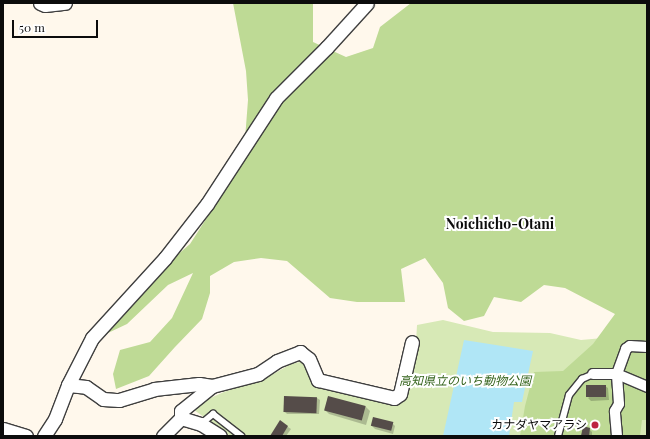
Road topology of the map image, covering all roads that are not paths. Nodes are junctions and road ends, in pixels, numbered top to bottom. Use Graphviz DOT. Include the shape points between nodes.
graph roads {
  1 [pos="40,3"];
  2 [pos="65,3"];
  3 [pos="367,3"];
  4 [pos="412,342"];
  5 [pos="647,347"];
  6 [pos="593,374"];
  7 [pos="617,374"];
  8 [pos="68,385"];
  9 [pos="212,386"];
  10 [pos="647,387"];
  11 [pos="181,418"];
  12 [pos="201,424"];
  13 [pos="3,429"];
  14 [pos="26,436"];
  15 [pos="44,436"];
  16 [pos="163,436"];
  17 [pos="220,436"];
  18 [pos="241,436"];
  19 [pos="558,436"];
  20 [pos="617,436"];
  1 -- 2 [label="street"];
  3 -- 8 [label="street" via="276,98 207,204 175,246 92,338"];
  4 -- 9 [label="street" via="400,394 394,398 318,380 309,359 300,352 278,361 258,374"];
  5 -- 7 [label="street" via="630,346 626,349"];
  6 -- 7 [label="street"];
  6 -- 19 [label="lane" via="582,379 569,395"];
  7 -- 10 [label="street"];
  7 -- 20 [label="street"];
  8 -- 9 [label="street" via="86,387 109,401 154,389 199,384"];
  8 -- 15 [label="street" via="60,410"];
  9 -- 11 [label="street" via="181,411"];
  11 -- 12 [label="street"];
  11 -- 16 [label="street"];
  12 -- 17 [label="street"];
  12 -- 18 [label="lane" via="213,414"];
  13 -- 14 [label="street" via="10,429"];
}
